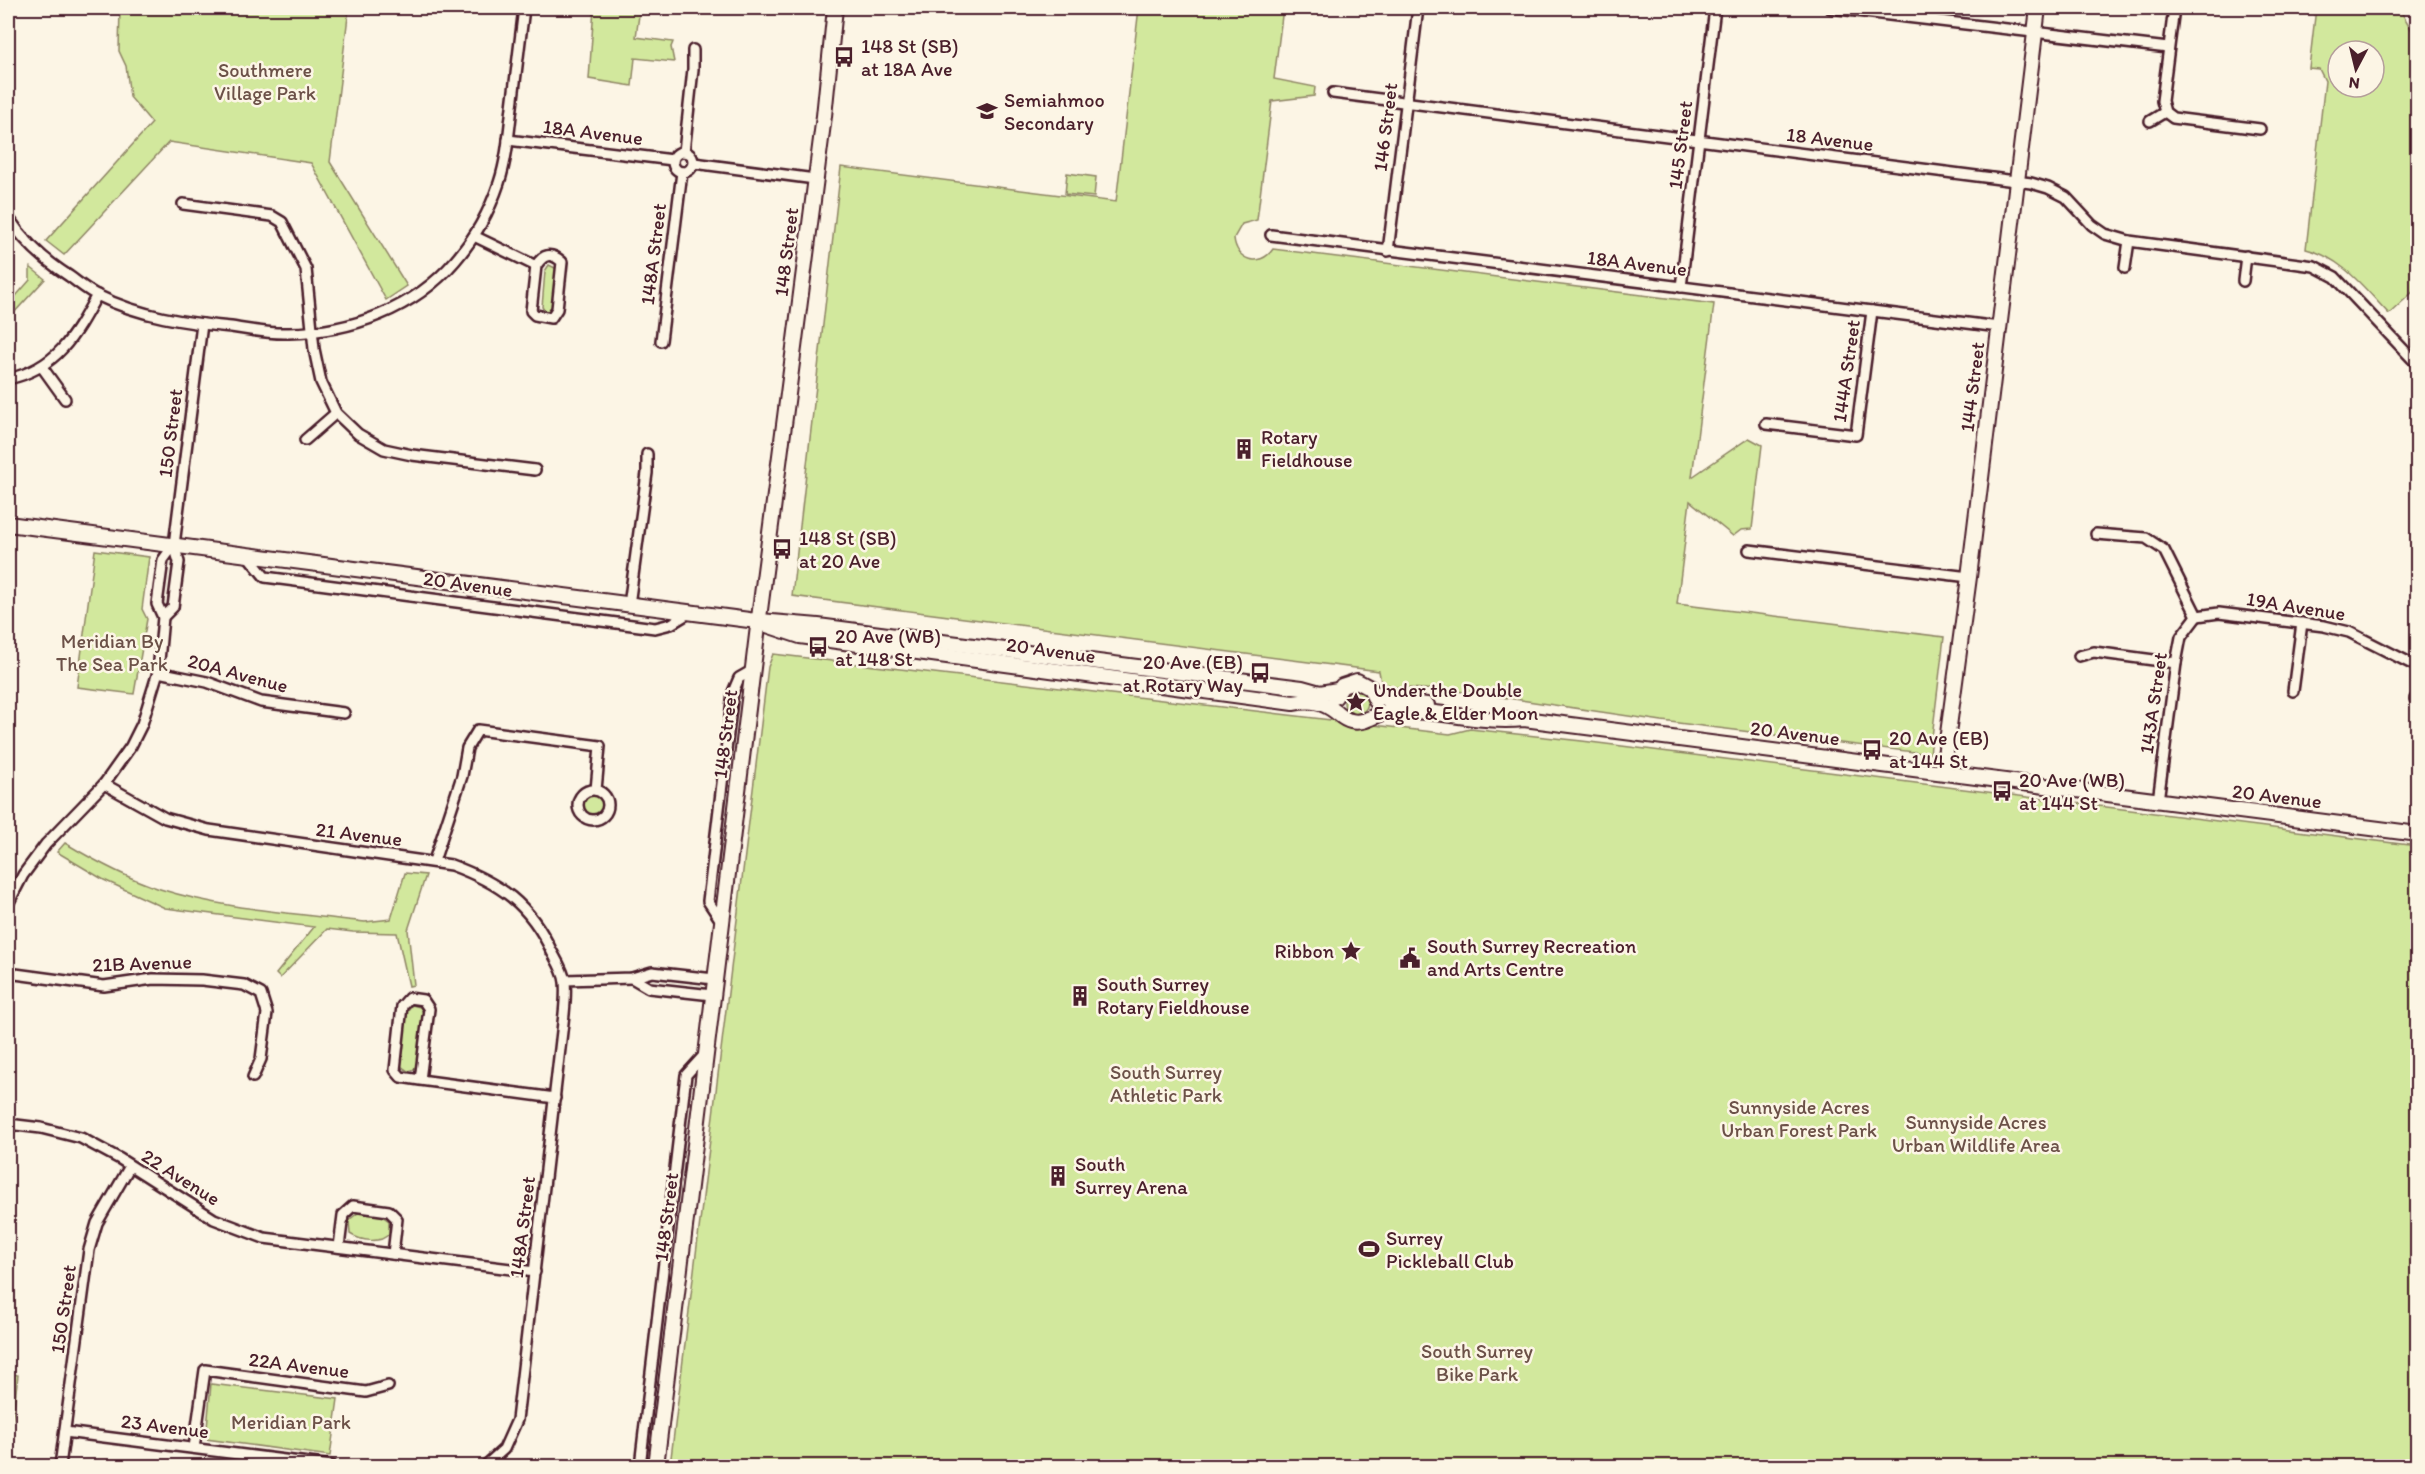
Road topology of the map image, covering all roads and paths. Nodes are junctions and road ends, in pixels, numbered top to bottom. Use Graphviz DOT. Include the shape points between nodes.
graph roads {
  1 [pos="524,8"];
  2 [pos="835,8"];
  3 [pos="1418,8"];
  4 [pos="1715,8"];
  5 [pos="1830,8"];
  6 [pos="2038,8"];
  7 [pos="2174,8"];
  8 [pos="2034,32"];
  9 [pos="2169,48"];
  10 [pos="693,50"];
  11 [pos="1333,93"];
  12 [pos="1407,102"];
  13 [pos="2165,112"];
  14 [pos="2150,121"];
  15 [pos="2260,129"];
  16 [pos="508,140"];
  17 [pos="1699,140"];
  18 [pos="684,152"];
  19 [pos="673,160"];
  20 [pos="694,163"];
  21 [pos="682,172"];
  22 [pos="815,179"];
  23 [pos="2016,181"];
  24 [pos="183,204"];
  25 [pos="8,217"];
  26 [pos="1271,235"];
  27 [pos="474,236"];
  28 [pos="2129,241"];
  29 [pos="1388,251"];
  30 [pos="2246,256"];
  31 [pos="536,266"];
  32 [pos="2125,268"];
  33 [pos="2243,281"];
  34 [pos="1681,287"];
  35 [pos="97,295"];
  36 [pos="1872,311"];
  37 [pos="202,324"];
  38 [pos="1999,327"];
  39 [pos="312,332"];
  40 [pos="661,341"];
  41 [pos="2418,365"];
  42 [pos="42,367"];
  43 [pos="8,380"];
  44 [pos="65,399"];
  45 [pos="336,413"];
  46 [pos="1766,424"];
  47 [pos="305,440"];
  48 [pos="647,454"];
  49 [pos="535,470"];
  50 [pos="8,524"];
  51 [pos="2096,534"];
  52 [pos="174,545"];
  53 [pos="1749,550"];
  54 [pos="248,556"];
  55 [pos="1969,577"];
  56 [pos="629,605"];
  57 [pos="688,613"];
  58 [pos="2197,616"];
  59 [pos="163,617"];
  60 [pos="758,622"];
  61 [pos="2302,624"];
  62 [pos="2079,656"];
  63 [pos="2176,663"];
  64 [pos="2418,667"];
  65 [pos="158,672"];
  66 [pos="1338,690"];
  67 [pos="2293,691"];
  68 [pos="1374,693"];
  69 [pos="344,713"];
  70 [pos="1338,714"];
  71 [pos="1524,718"];
  72 [pos="1368,719"];
  73 [pos="1943,771"];
  74 [pos="104,784"];
  75 [pos="596,790"];
  76 [pos="2158,801"];
  77 [pos="2418,834"];
  78 [pos="434,861"];
  79 [pos="8,904"];
  80 [pos="8,973"];
  81 [pos="632,978"];
  82 [pos="714,979"];
  83 [pos="565,980"];
  84 [pos="712,995"];
  85 [pos="706,1053"];
  86 [pos="253,1077"];
  87 [pos="420,1080"];
  88 [pos="555,1098"];
  89 [pos="8,1124"];
  90 [pos="130,1166"];
  91 [pos="339,1247"];
  92 [pos="393,1254"];
  93 [pos="535,1272"];
  94 [pos="388,1386"];
  95 [pos="65,1431"];
  96 [pos="194,1448"];
  97 [pos="60,1467"];
  98 [pos="332,1467"];
  99 [pos="485,1467"];
  100 [pos="640,1467"];
  101 [pos="656,1467"];
  1 -- 16 [label="street"];
  2 -- 22 [label="street, 148 Street"];
  3 -- 12 [label="street, 146 Street"];
  4 -- 17 [label="street, 145 Street"];
  5 -- 8 [label="street"];
  6 -- 8 [label="street, 144 Street"];
  7 -- 9 [label="street"];
  8 -- 9 [label="street"];
  8 -- 23 [label="street, 144 Street"];
  9 -- 13 [label="street" via="2162,101"];
  10 -- 18 [label="street"];
  11 -- 12 [label="street, 18 Avenue"];
  12 -- 17 [label="street, 18 Avenue"];
  12 -- 29 [label="street, 146 Street"];
  13 -- 14 [label="street"];
  13 -- 15 [label="street" via="2173,118"];
  16 -- 19 [label="street, 18A Avenue"];
  16 -- 27 [label="street" via="499,182"];
  17 -- 23 [label="street, 18 Avenue"];
  17 -- 34 [label="street, 145 Street"];
  18 -- 19 [label="street"];
  18 -- 20 [label="street"];
  19 -- 21 [label="street"];
  20 -- 21 [label="street" via="690,170"];
  20 -- 22 [label="street"];
  21 -- 40 [label="street, 148A Street"];
  22 -- 60 [label="street, 148 Street"];
  23 -- 28 [label="street, 18 Avenue" via="2048,188 2066,197 2092,225 2105,234"];
  23 -- 38 [label="street, 144 Street"];
  24 -- 39 [label="street" via="272,216 282,222 306,269"];
  25 -- 35 [label="street" via="19,235 48,262"];
  26 -- 29 [label="street, 18A Avenue"];
  27 -- 31 [label="street"];
  27 -- 39 [label="street" via="442,275 403,304 338,329"];
  28 -- 30 [label="street, 18 Avenue"];
  28 -- 32 [label="street"];
  29 -- 34 [label="street, 18A Avenue"];
  30 -- 33 [label="street"];
  30 -- 41 [label="street, 18 Avenue" via="2305,263 2335,277"];
  31 -- 31 [label="street" via="545,256 562,262 557,309 551,318 531,311"];
  34 -- 36 [label="street, 18A Avenue"];
  35 -- 37 [label="street" via="146,314"];
  35 -- 42 [label="street" via="76,333"];
  36 -- 38 [label="street, 18A Avenue"];
  36 -- 46 [label="street, 144A Street" via="1856,435"];
  37 -- 39 [label="street"];
  37 -- 52 [label="street, 150 Street"];
  38 -- 55 [label="street, 144 Street"];
  39 -- 45 [label="street" via="321,382"];
  42 -- 43 [label="street"];
  42 -- 44 [label="street"];
  45 -- 47 [label="street"];
  45 -- 49 [label="street" via="358,434 384,449"];
  48 -- 56 [label="street"];
  50 -- 52 [label="street, 20 Avenue"];
  51 -- 58 [label="street" via="2146,538 2164,550"];
  52 -- 54 [label="street, 20 Avenue"];
  52 -- 59 [label="street, 150 Street" via="179,562 173,607"];
  52 -- 59 [label="street, 150 Street" via="163,560 157,604"];
  53 -- 55 [label="street"];
  54 -- 56 [label="street, 20 Avenue"];
  54 -- 57 [label="street, 20 Avenue" via="265,576 655,628"];
  55 -- 73 [label="street, 144 Street"];
  56 -- 57 [label="street, 20 Avenue"];
  57 -- 60 [label="street, 20 Avenue"];
  58 -- 61 [label="street, 19A Avenue" via="2219,613"];
  58 -- 63 [label="street, 143A Street" via="2181,637"];
  59 -- 65 [label="street, 150 Street"];
  60 -- 66 [label="street, 20 Avenue" via="841,629 1320,693"];
  60 -- 70 [label="street, 20 Avenue" via="800,636 1293,703 1319,701"];
  60 -- 82 [label="street, 148 Street"];
  61 -- 64 [label="street, 19A Avenue" via="2349,632"];
  61 -- 67 [label="street"];
  62 -- 63 [label="street" via="2094,652"];
  63 -- 76 [label="street, 143A Street"];
  65 -- 69 [label="street, 20A Avenue" via="207,682 261,702"];
  65 -- 74 [label="street, 150 Street" via="142,724"];
  66 -- 68 [label="street" via="1358,681"];
  66 -- 70 [label="street"];
  68 -- 71 [label="street, 20 Avenue" via="1392,701 1512,713"];
  68 -- 72 [label="street" via="1376,706"];
  70 -- 72 [label="street" via="1352,722"];
  71 -- 72 [label="street, 20 Avenue" via="1391,711"];
  71 -- 73 [label="street, 20 Avenue"];
  73 -- 76 [label="street, 20 Avenue"];
  74 -- 78 [label="street, 21 Avenue" via="165,818 209,831"];
  74 -- 79 [label="street, 150 Street" via="46,844"];
  75 -- 78 [label="street" via="600,746 478,730 467,748 462,776"];
  76 -- 77 [label="street, 20 Avenue"];
  78 -- 83 [label="street, 21 Avenue" via="477,874 525,908 542,929"];
  80 -- 86 [label="street, 21B Avenue" via="104,986 153,979 244,985 261,994 267,1013 261,1059"];
  81 -- 82 [label="street" via="652,972"];
  81 -- 83 [label="street"];
  81 -- 84 [label="street" via="650,988"];
  82 -- 84 [label="street, 148 Street"];
  83 -- 88 [label="street, 148A Street"];
  84 -- 85 [label="street, 148 Street"];
  85 -- 100 [label="street" via="686,1075"];
  85 -- 101 [label="street, 148 Street"];
  87 -- 87 [label="street" via="401,1077 395,1070 402,1006 409,998 423,1000 429,1009"];
  87 -- 88 [label="street"];
  88 -- 93 [label="street, 148A Street"];
  89 -- 90 [label="street, 22 Avenue" via="81,1138"];
  90 -- 91 [label="street, 22 Avenue" via="214,1219 264,1238"];
  90 -- 95 [label="street, 150 Street" via="97,1222 89,1250"];
  91 -- 92 [label="street, 22 Avenue"];
  91 -- 92 [label="street" via="343,1215 353,1206 362,1207 389,1211 396,1220"];
  92 -- 93 [label="street, 22 Avenue"];
  93 -- 99 [label="street, 148A Street" via="517,1420 504,1449"];
  94 -- 96 [label="street, 22A Avenue" via="366,1392 205,1371"];
  95 -- 96 [label="street, 23 Avenue"];
  95 -- 97 [label="street, 150 Street"];
  96 -- 98 [label="street, 23 Avenue"];
}
